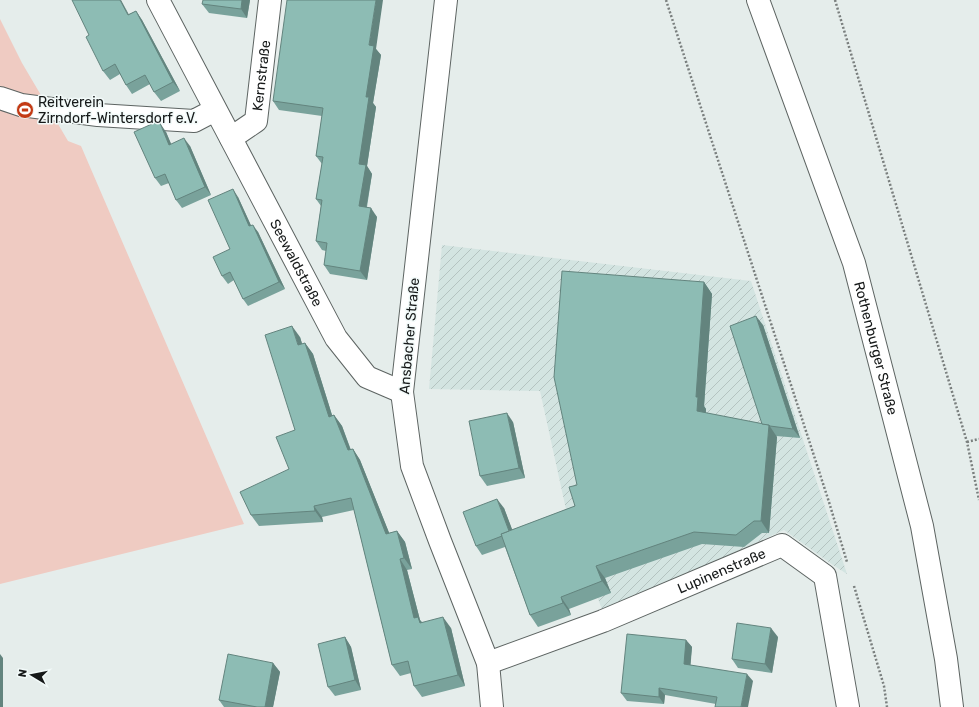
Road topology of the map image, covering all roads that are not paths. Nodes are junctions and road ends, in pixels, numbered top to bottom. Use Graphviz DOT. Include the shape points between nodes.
graph roads {
  1 [pos="158,0"];
  2 [pos="270,0"];
  3 [pos="446,0"];
  4 [pos="758,0"];
  5 [pos="0,98"];
  6 [pos="215,110"];
  7 [pos="231,138"];
  8 [pos="402,392"];
  9 [pos="488,663"];
  10 [pos="492,707"];
  11 [pos="848,707"];
  12 [pos="952,707"];
  1 -- 6 [label="street, Seewaldstraße"];
  2 -- 7 [label="street, Kernstraße" via="256,121"];
  3 -- 8 [label="street, Ansbacher Straße"];
  4 -- 12 [label="street, Rothenburger Straße" via="854,263 922,526"];
  5 -- 6 [label="street" via="21,105 98,115 186,120 194,120"];
  6 -- 7 [label="street, Seewaldstraße"];
  7 -- 8 [label="street, Seewaldstraße" via="336,338 367,377"];
  8 -- 9 [label="street, Ansbacher Straße" via="412,466"];
  9 -- 10 [label="street, Ansbacher Straße"];
  9 -- 11 [label="street, Lupinenstraße" via="603,621 782,546 825,576"];
}
